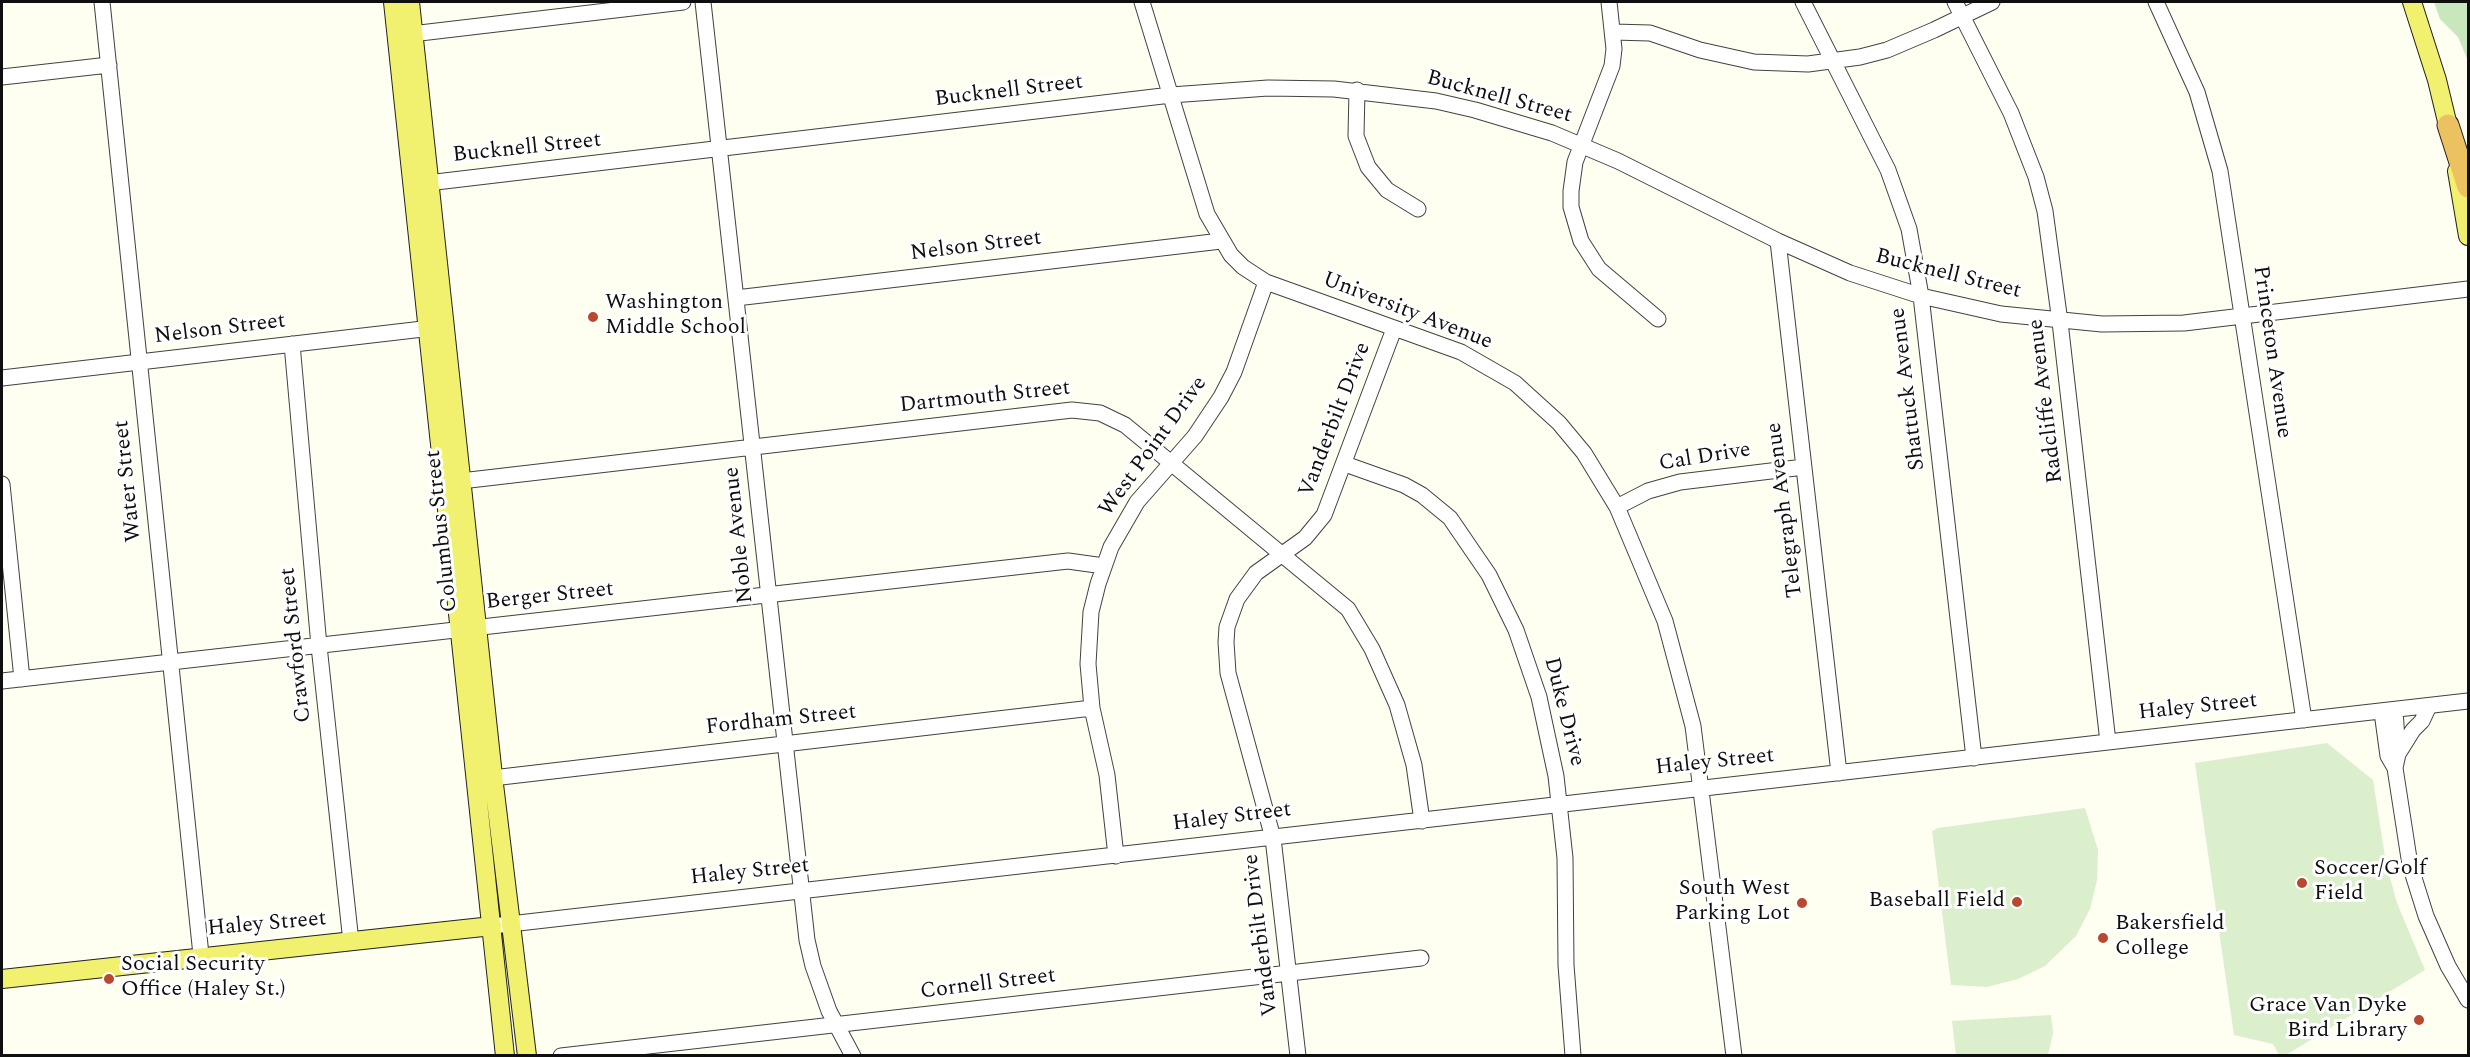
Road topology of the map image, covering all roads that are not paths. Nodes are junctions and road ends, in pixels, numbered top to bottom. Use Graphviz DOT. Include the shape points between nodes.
graph roads {
  1 [pos="102,2"];
  2 [pos="393,2"];
  3 [pos="410,2"];
  4 [pos="683,2"];
  5 [pos="703,2"];
  6 [pos="1142,2"];
  7 [pos="1609,2"];
  8 [pos="1803,2"];
  9 [pos="1955,2"];
  10 [pos="1992,2"];
  11 [pos="2156,2"];
  12 [pos="2412,2"];
  13 [pos="1963,16"];
  14 [pos="1613,32"];
  15 [pos="405,35"];
  16 [pos="1833,62"];
  17 [pos="109,65"];
  18 [pos="2,76"];
  19 [pos="1357,90"];
  20 [pos="1171,95"];
  21 [pos="2448,125"];
  22 [pos="1582,145"];
  23 [pos="720,150"];
  24 [pos="421,184"];
  25 [pos="2469,187"];
  26 [pos="1418,209"];
  27 [pos="2469,236"];
  28 [pos="1221,241"];
  29 [pos="1778,241"];
  30 [pos="1266,282"];
  31 [pos="2469,289"];
  32 [pos="1921,296"];
  33 [pos="736,298"];
  34 [pos="2243,317"];
  35 [pos="1658,319"];
  36 [pos="2060,322"];
  37 [pos="437,327"];
  38 [pos="1394,329"];
  39 [pos="292,344"];
  40 [pos="139,362"];
  41 [pos="2,378"];
  42 [pos="753,447"];
  43 [pos="1171,462"];
  44 [pos="1345,464"];
  45 [pos="1804,467"];
  46 [pos="2,484"];
  47 [pos="452,484"];
  48 [pos="1617,507"];
  49 [pos="1283,553"];
  50 [pos="1104,566"];
  51 [pos="769,595"];
  52 [pos="478,627"];
  53 [pos="459,629"];
  54 [pos="319,646"];
  55 [pos="171,662"];
  56 [pos="22,679"];
  57 [pos="2,681"];
  58 [pos="2469,701"];
  59 [pos="2429,706"];
  60 [pos="1092,708"];
  61 [pos="2388,711"];
  62 [pos="2304,720"];
  63 [pos="2108,742"];
  64 [pos="785,744"];
  65 [pos="1974,758"];
  66 [pos="2397,761"];
  67 [pos="1839,773"];
  68 [pos="493,776"];
  69 [pos="476,782"];
  70 [pos="1702,790"];
  71 [pos="1560,805"];
  72 [pos="1422,821"];
  73 [pos="1274,838"];
  74 [pos="1116,856"];
  75 [pos="801,892"];
  76 [pos="510,924"];
  77 [pos="492,926"];
  78 [pos="351,942"];
  79 [pos="201,956"];
  80 [pos="1420,958"];
  81 [pos="1289,973"];
  82 [pos="2,979"];
  83 [pos="2469,1000"];
  84 [pos="835,1025"];
  85 [pos="505,1056"];
  86 [pos="527,1056"];
  87 [pos="561,1056"];
  88 [pos="853,1056"];
  89 [pos="1298,1056"];
  90 [pos="1573,1056"];
  91 [pos="1734,1056"];
  1 -- 17 [label="street, Water Street"];
  2 -- 15 [label="main road, Columbus Street"];
  3 -- 15 [label="main road, Columbus Street"];
  4 -- 15 [label="street"];
  5 -- 23 [label="street, Noble Avenue"];
  6 -- 20 [label="street, University Avenue"];
  7 -- 14 [label="street"];
  8 -- 16 [label="street, Shattuck Avenue"];
  9 -- 13 [label="street, Radcliffe Avenue"];
  10 -- 13 [label="street"];
  11 -- 34 [label="street, Princeton Avenue" via="2184,59 2211,136 2227,205"];
  12 -- 21 [label="main road" via="2438,80"];
  13 -- 16 [label="street" via="1887,50"];
  13 -- 36 [label="street, Radcliffe Avenue" via="2011,113 2036,177 2051,245"];
  14 -- 16 [label="street" via="1650,33 1754,62"];
  14 -- 22 [label="street" via="1612,66"];
  15 -- 24 [label="main road, Columbus Street"];
  16 -- 32 [label="street, Shattuck Avenue" via="1900,199"];
  17 -- 18 [label="street"];
  17 -- 40 [label="street, Water Street"];
  19 -- 20 [label="street, Bucknell Street" via="1268,88"];
  19 -- 22 [label="street, Bucknell Street" via="1475,110"];
  19 -- 26 [label="street" via="1356,136 1368,167 1387,190"];
  20 -- 23 [label="street, Bucknell Street"];
  20 -- 28 [label="street, University Avenue" via="1207,214"];
  21 -- 25 [label="highway"];
  21 -- 27 [label="main road"];
  22 -- 29 [label="street, Bucknell Street"];
  22 -- 35 [label="street" via="1571,191 1581,241 1599,269"];
  23 -- 24 [label="street, Bucknell Street"];
  23 -- 33 [label="street, Noble Avenue"];
  24 -- 37 [label="main road, Columbus Street"];
  28 -- 30 [label="street, University Avenue" via="1243,267"];
  28 -- 33 [label="street, Nelson Street"];
  29 -- 32 [label="street, Bucknell Street" via="1854,274"];
  29 -- 45 [label="street, Telegraph Avenue"];
  30 -- 38 [label="street, University Avenue"];
  30 -- 43 [label="street, West Point Drive" via="1221,397 1195,436"];
  31 -- 34 [label="street, Bucknell Street"];
  32 -- 36 [label="street, Bucknell Street"];
  32 -- 65 [label="street, Shattuck Avenue"];
  33 -- 42 [label="street, Noble Avenue"];
  34 -- 36 [label="street, Bucknell Street" via="2143,325"];
  34 -- 62 [label="street, Princeton Avenue"];
  36 -- 63 [label="street, Radcliffe Avenue"];
  37 -- 39 [label="street, Nelson Street"];
  37 -- 47 [label="main road, Columbus Street"];
  38 -- 44 [label="street, Vanderbilt Drive"];
  38 -- 48 [label="street, University Avenue" via="1461,352 1515,383 1559,423 1584,453"];
  39 -- 40 [label="street, Nelson Street"];
  39 -- 54 [label="street, Crawford Street"];
  40 -- 41 [label="street, Nelson Street"];
  40 -- 55 [label="street, Water Street"];
  42 -- 43 [label="street, Dartmouth Street" via="1078,410 1100,413 1119,422"];
  42 -- 47 [label="street, Dartmouth Street"];
  42 -- 51 [label="street, Noble Avenue"];
  43 -- 49 [label="street, Dartmouth Street"];
  43 -- 50 [label="street, West Point Drive" via="1137,502"];
  44 -- 49 [label="street, Vanderbilt Drive" via="1324,515 1305,538"];
  44 -- 71 [label="street, Duke Drive" via="1422,495 1450,518 1473,549 1503,602 1530,668 1549,736"];
  45 -- 48 [label="street, Cal Drive" via="1662,485"];
  45 -- 67 [label="street, Telegraph Avenue"];
  46 -- 56 [label="street"];
  47 -- 52 [label="main road, Columbus Street"];
  47 -- 53 [label="main road, Columbus Street"];
  48 -- 70 [label="street, University Avenue" via="1677,657"];
  49 -- 72 [label="street, Dartmouth Street" via="1338,599 1372,649 1407,735"];
  49 -- 73 [label="street, Vanderbilt Drive" via="1245,586 1231,613 1226,642 1228,673"];
  50 -- 51 [label="street, Berger Street" via="1068,561"];
  50 -- 60 [label="street, West Point Drive" via="1088,640"];
  51 -- 52 [label="street, Berger Street"];
  51 -- 64 [label="street, Noble Avenue"];
  52 -- 53 [label="street, Berger Street"];
  52 -- 68 [label="main road, Columbus Street"];
  53 -- 54 [label="street, Berger Street"];
  53 -- 69 [label="main road, Columbus Street"];
  54 -- 55 [label="street, Berger Street"];
  54 -- 78 [label="street, Crawford Street"];
  55 -- 56 [label="street, Berger Street"];
  55 -- 79 [label="street, Water Street"];
  56 -- 57 [label="street, Berger Street"];
  58 -- 59 [label="street, Haley Street"];
  59 -- 61 [label="street, Haley Street"];
  59 -- 66 [label="street"];
  60 -- 64 [label="street, Fordham Street"];
  60 -- 74 [label="street, West Point Drive" via="1105,766"];
  61 -- 62 [label="street, Haley Street"];
  61 -- 66 [label="street" via="2388,756"];
  62 -- 63 [label="street, Haley Street"];
  63 -- 65 [label="street, Haley Street"];
  64 -- 68 [label="street, Fordham Street"];
  64 -- 75 [label="street, Noble Avenue"];
  65 -- 67 [label="street, Haley Street"];
  66 -- 83 [label="street" via="2410,865 2426,916 2448,966"];
  67 -- 70 [label="street, Haley Street"];
  68 -- 69 [label="street, Fordham Street"];
  68 -- 76 [label="main road, Columbus Street"];
  69 -- 77 [label="main road, Columbus Street"];
  70 -- 71 [label="street, Haley Street"];
  70 -- 91 [label="street, University Avenue"];
  71 -- 72 [label="street, Haley Street"];
  71 -- 90 [label="street, Duke Drive" via="1566,858 1566,965"];
  72 -- 73 [label="street, Haley Street"];
  73 -- 74 [label="street, Haley Street"];
  73 -- 81 [label="street, Vanderbilt Drive"];
  74 -- 75 [label="street, Haley Street"];
  75 -- 76 [label="street, Haley Street"];
  75 -- 84 [label="street, Noble Avenue" via="813,966"];
  76 -- 77 [label="street, Haley Street"];
  76 -- 86 [label="main road, Columbus Street"];
  77 -- 78 [label="main road, Haley Street"];
  77 -- 85 [label="main road, Columbus Street"];
  78 -- 79 [label="main road, Haley Street"];
  79 -- 82 [label="main road, Haley Street"];
  80 -- 81 [label="street, Cornell Street"];
  81 -- 84 [label="street, Cornell Street"];
  81 -- 89 [label="street, Vanderbilt Drive"];
  84 -- 87 [label="street, Cornell Street"];
  84 -- 88 [label="street, Noble Avenue"];
}
